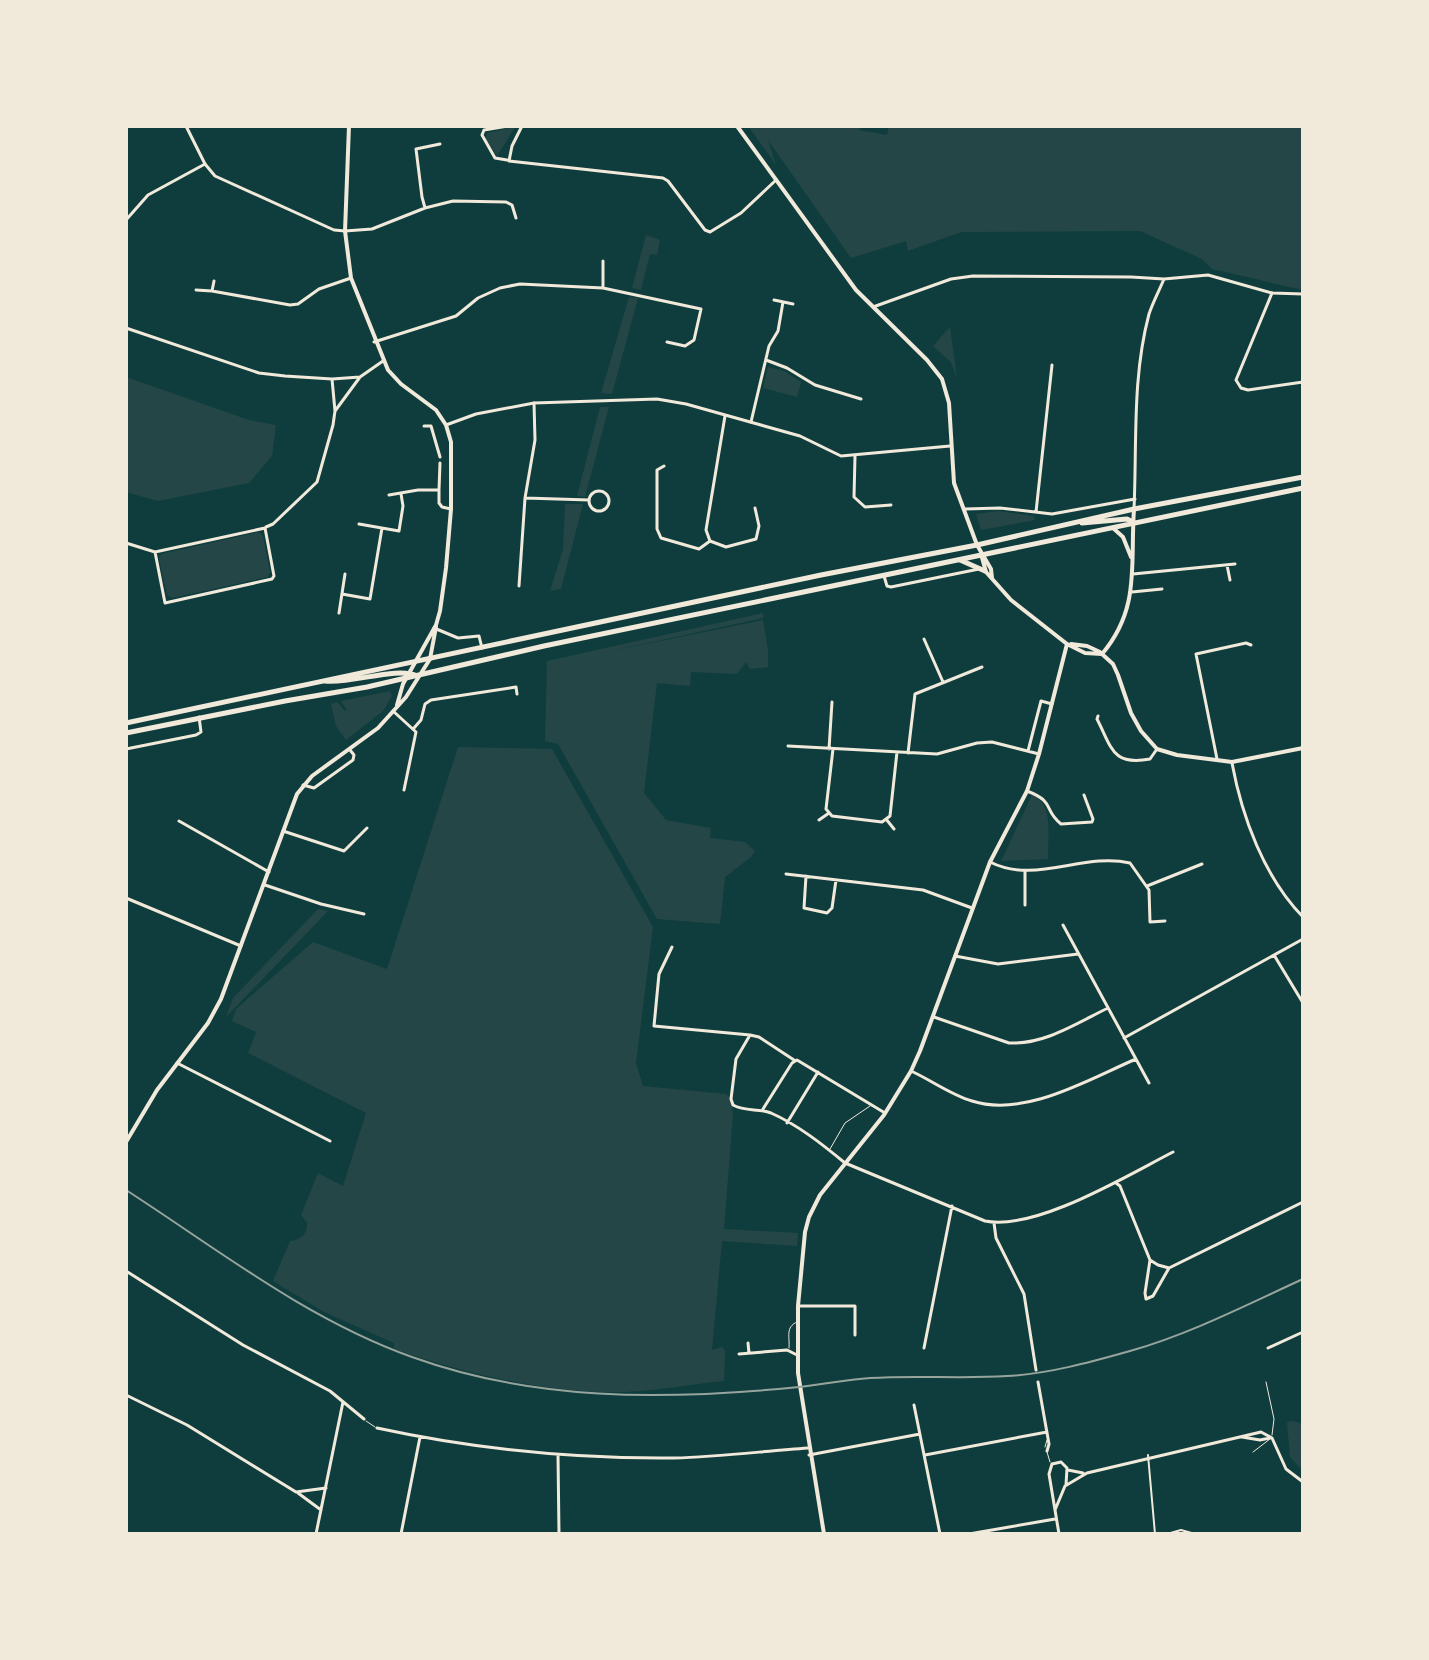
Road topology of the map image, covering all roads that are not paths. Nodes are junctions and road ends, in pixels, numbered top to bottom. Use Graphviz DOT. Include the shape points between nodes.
graph roads {
  1 [pos="186,126"];
  2 [pos="349,126"];
  3 [pos="508,126"];
  4 [pos="522,126"];
  5 [pos="737,126"];
  6 [pos="440,144"];
  7 [pos="509,161"];
  8 [pos="205,164"];
  9 [pos="776,180"];
  10 [pos="425,208"];
  11 [pos="516,218"];
  12 [pos="126,220"];
  13 [pos="345,231"];
  14 [pos="603,261"];
  15 [pos="351,278"];
  16 [pos="1164,279"];
  17 [pos="214,281"];
  18 [pos="603,288"];
  19 [pos="196,290"];
  20 [pos="212,291"];
  21 [pos="1272,293"];
  22 [pos="1303,294"];
  23 [pos="774,300"];
  24 [pos="783,302"];
  25 [pos="793,304"];
  26 [pos="872,308"];
  27 [pos="126,328"];
  28 [pos="374,342"];
  29 [pos="667,342"];
  30 [pos="766,360"];
  31 [pos="383,361"];
  32 [pos="1052,365"];
  33 [pos="360,377"];
  34 [pos="332,379"];
  35 [pos="1303,382"];
  36 [pos="861,399"];
  37 [pos="534,403"];
  38 [pos="335,411"];
  39 [pos="725,415"];
  40 [pos="751,422"];
  41 [pos="446,425"];
  42 [pos="424,426"];
  43 [pos="451,442"];
  44 [pos="439,446"];
  45 [pos="950,446"];
  46 [pos="855,456"];
  47 [pos="440,457"];
  48 [pos="440,463"];
  49 [pos="664,466"];
  50 [pos="1303,477"];
  51 [pos="1303,488"];
  52 [pos="439,490"];
  53 [pos="401,494"];
  54 [pos="389,495"];
  55 [pos="525,498"];
  56 [pos="1135,499"];
  57 [pos="589,500"];
  58 [pos="891,505"];
  59 [pos="755,508"];
  60 [pos="451,509"];
  61 [pos="1134,509"];
  62 [pos="964,510"];
  63 [pos="1036,512"];
  64 [pos="1067,513"];
  65 [pos="1071,523"];
  66 [pos="1133,523"];
  67 [pos="359,524"];
  68 [pos="265,528"];
  69 [pos="382,528"];
  70 [pos="1113,528"];
  71 [pos="710,541"];
  72 [pos="126,543"];
  73 [pos="977,545"];
  74 [pos="155,552"];
  75 [pos="981,554"];
  76 [pos="959,559"];
  77 [pos="1132,559"];
  78 [pos="1235,564"];
  79 [pos="1227,565"];
  80 [pos="982,570"];
  81 [pos="345,574"];
  82 [pos="1133,574"];
  83 [pos="992,578"];
  84 [pos="885,579"];
  85 [pos="1230,580"];
  86 [pos="519,586"];
  87 [pos="1162,589"];
  88 [pos="1132,592"];
  89 [pos="342,594"];
  90 [pos="339,613"];
  91 [pos="341,621"];
  92 [pos="436,627"];
  93 [pos="924,639"];
  94 [pos="1067,644"];
  95 [pos="1251,645"];
  96 [pos="482,648"];
  97 [pos="1102,654"];
  98 [pos="430,659"];
  99 [pos="416,661"];
  100 [pos="982,667"];
  101 [pos="409,672"];
  102 [pos="418,677"];
  103 [pos="328,678"];
  104 [pos="405,679"];
  105 [pos="943,682"];
  106 [pos="517,694"];
  107 [pos="832,702"];
  108 [pos="1052,704"];
  109 [pos="397,705"];
  110 [pos="393,711"];
  111 [pos="1098,716"];
  112 [pos="199,717"];
  113 [pos="126,723"];
  114 [pos="414,728"];
  115 [pos="126,733"];
  116 [pos="788,746"];
  117 [pos="1303,748"];
  118 [pos="126,749"];
  119 [pos="349,749"];
  120 [pos="831,749"];
  121 [pos="1157,749"];
  122 [pos="1028,751"];
  123 [pos="897,752"];
  124 [pos="908,753"];
  125 [pos="1039,754"];
  126 [pos="1217,759"];
  127 [pos="1232,762"];
  128 [pos="303,785"];
  129 [pos="404,790"];
  130 [pos="1027,791"];
  131 [pos="1084,795"];
  132 [pos="829,813"];
  133 [pos="886,819"];
  134 [pos="819,820"];
  135 [pos="179,821"];
  136 [pos="367,828"];
  137 [pos="894,829"];
  138 [pos="283,831"];
  139 [pos="990,862"];
  140 [pos="1202,864"];
  141 [pos="269,872"];
  142 [pos="1025,872"];
  143 [pos="786,874"];
  144 [pos="806,876"];
  145 [pos="836,880"];
  146 [pos="265,885"];
  147 [pos="1147,886"];
  148 [pos="127,900"];
  149 [pos="1025,905"];
  150 [pos="972,908"];
  151 [pos="364,914"];
  152 [pos="1303,917"];
  153 [pos="1165,921"];
  154 [pos="1063,925"];
  155 [pos="1303,939"];
  156 [pos="241,947"];
  157 [pos="672,947"];
  158 [pos="1079,954"];
  159 [pos="1274,955"];
  160 [pos="955,956"];
  161 [pos="1303,1003"];
  162 [pos="1108,1008"];
  163 [pos="934,1017"];
  164 [pos="750,1035"];
  165 [pos="1124,1038"];
  166 [pos="1136,1059"];
  167 [pos="794,1060"];
  168 [pos="177,1063"];
  169 [pos="911,1071"];
  170 [pos="818,1072"];
  171 [pos="1149,1083"];
  172 [pos="872,1105"];
  173 [pos="762,1111"];
  174 [pos="885,1113"];
  175 [pos="787,1123"];
  176 [pos="130,1130"];
  177 [pos="330,1141"];
  178 [pos="126,1142"];
  179 [pos="830,1149"];
  180 [pos="1173,1152"];
  181 [pos="845,1163"];
  182 [pos="1116,1183"];
  183 [pos="1303,1202"];
  184 [pos="952,1206"];
  185 [pos="994,1223"];
  186 [pos="1150,1260"];
  187 [pos="1169,1268"];
  188 [pos="126,1271"];
  189 [pos="798,1306"];
  190 [pos="798,1321"];
  191 [pos="1303,1332"];
  192 [pos="855,1335"];
  193 [pos="748,1343"];
  194 [pos="924,1348"];
  195 [pos="1268,1348"];
  196 [pos="787,1350"];
  197 [pos="749,1353"];
  198 [pos="739,1354"];
  199 [pos="798,1356"];
  200 [pos="1036,1370"];
  201 [pos="1038,1382"];
  202 [pos="1266,1382"];
  203 [pos="126,1395"];
  204 [pos="343,1402"];
  205 [pos="914,1405"];
  206 [pos="364,1419"];
  207 [pos="377,1428"];
  208 [pos="1047,1432"];
  209 [pos="920,1434"];
  210 [pos="1238,1436"];
  211 [pos="420,1437"];
  212 [pos="1272,1438"];
  213 [pos="808,1448"];
  214 [pos="1047,1451"];
  215 [pos="1253,1452"];
  216 [pos="558,1455"];
  217 [pos="809,1455"];
  218 [pos="924,1455"];
  219 [pos="1148,1457"];
  220 [pos="1052,1464"];
  221 [pos="1068,1470"];
  222 [pos="1087,1473"];
  223 [pos="1050,1482"];
  224 [pos="1303,1482"];
  225 [pos="1065,1486"];
  226 [pos="326,1488"];
  227 [pos="296,1492"];
  228 [pos="321,1510"];
  229 [pos="1055,1510"];
  230 [pos="1055,1519"];
  231 [pos="316,1534"];
  232 [pos="401,1534"];
  233 [pos="559,1534"];
  234 [pos="824,1534"];
  235 [pos="940,1534"];
  236 [pos="969,1534"];
  237 [pos="1059,1534"];
  238 [pos="1155,1534"];
  239 [pos="1167,1534"];
  240 [pos="1195,1534"];
  1 -- 8 [label="street"];
  2 -- 13 [label="main road"];
  3 -- 7 [label="street" via="484,130 482,135 495,158"];
  4 -- 7 [label="street"];
  5 -- 9 [label="main road"];
  6 -- 10 [label="street" via="416,149"];
  7 -- 9 [label="street" via="663,178 710,232 741,213"];
  8 -- 12 [label="street" via="148,195"];
  8 -- 13 [label="street" via="238,188"];
  9 -- 26 [label="main road"];
  10 -- 11 [label="street" via="453,201 506,202"];
  10 -- 13 [label="street" via="372,229"];
  13 -- 15 [label="main road"];
  14 -- 18 [label="street"];
  15 -- 20 [label="street" via="290,305"];
  15 -- 28 [label="main road"];
  16 -- 21 [label="street" via="1208,275"];
  16 -- 26 [label="street" via="973,276"];
  16 -- 56 [label="street" via="1140,357"];
  17 -- 20 [label="street"];
  18 -- 28 [label="street" via="500,288 456,316"];
  18 -- 29 [label="street" via="701,309 694,340 685,346"];
  19 -- 20 [label="street"];
  21 -- 22 [label="street"];
  21 -- 35 [label="street" via="1236,380 1248,390"];
  23 -- 24 [label="street"];
  24 -- 25 [label="street"];
  24 -- 30 [label="street"];
  26 -- 45 [label="main road" via="942,379 949,403"];
  27 -- 34 [label="street" via="259,373"];
  28 -- 31 [label="main road"];
  30 -- 36 [label="street" via="815,385"];
  30 -- 40 [label="street"];
  31 -- 33 [label="street"];
  31 -- 41 [label="main road" via="393,376 432,405"];
  32 -- 63 [label="street"];
  33 -- 34 [label="street"];
  33 -- 38 [label="street"];
  34 -- 38 [label="street"];
  37 -- 39 [label="street" via="657,399"];
  37 -- 41 [label="street"];
  37 -- 55 [label="street" via="535,440"];
  38 -- 68 [label="street" via="317,482"];
  39 -- 40 [label="street"];
  39 -- 71 [label="street" via="706,530"];
  40 -- 46 [label="street" via="800,436 838,455"];
  41 -- 43 [label="main road"];
  42 -- 44 [label="street" via="431,426"];
  43 -- 44 [label="street"];
  43 -- 60 [label="main road"];
  44 -- 47 [label="street"];
  45 -- 46 [label="street"];
  45 -- 62 [label="main road"];
  46 -- 58 [label="street" via="854,497 865,507"];
  48 -- 52 [label="street"];
  49 -- 71 [label="street" via="657,470 661,538 699,549"];
  50 -- 61 [label="highway"];
  51 -- 66 [label="highway"];
  52 -- 53 [label="street"];
  52 -- 60 [label="street" via="439,503"];
  53 -- 54 [label="street"];
  53 -- 69 [label="street" via="399,531"];
  55 -- 57 [label="street"];
  55 -- 86 [label="street"];
  56 -- 61 [label="street"];
  56 -- 64 [label="street"];
  57 -- 57 [label="street" via="600,491 609,502 597,511"];
  59 -- 71 [label="street" via="756,539 726,547"];
  60 -- 92 [label="main road"];
  61 -- 65 [label="highway"];
  61 -- 66 [label="main road"];
  62 -- 63 [label="street"];
  62 -- 73 [label="main road"];
  63 -- 64 [label="street"];
  64 -- 65 [label="street"];
  65 -- 66 [label="highway"];
  65 -- 73 [label="highway"];
  66 -- 70 [label="highway"];
  66 -- 77 [label="main road"];
  67 -- 69 [label="street"];
  68 -- 74 [label="street"];
  68 -- 74 [label="street" via="272,579 165,603"];
  69 -- 89 [label="street" via="370,599"];
  70 -- 75 [label="highway"];
  70 -- 77 [label="main road"];
  72 -- 74 [label="street"];
  73 -- 75 [label="main road"];
  73 -- 96 [label="highway"];
  75 -- 76 [label="highway"];
  75 -- 80 [label="main road"];
  75 -- 83 [label="main road"];
  76 -- 80 [label="highway"];
  76 -- 84 [label="highway"];
  77 -- 82 [label="main road"];
  78 -- 79 [label="street"];
  79 -- 82 [label="street"];
  79 -- 85 [label="street"];
  80 -- 83 [label="main road"];
  80 -- 84 [label="street" via="891,587"];
  81 -- 89 [label="street"];
  82 -- 88 [label="main road"];
  83 -- 94 [label="main road"];
  84 -- 102 [label="highway" via="558,643"];
  87 -- 88 [label="street"];
  88 -- 97 [label="main road" via="1126,615"];
  89 -- 90 [label="street"];
  90 -- 91 [label="street"];
  92 -- 96 [label="street" via="458,638 479,636"];
  92 -- 98 [label="main road"];
  92 -- 99 [label="main road"];
  93 -- 105 [label="street"];
  94 -- 97 [label="main road"];
  94 -- 108 [label="main road"];
  95 -- 126 [label="street" via="1196,654"];
  96 -- 98 [label="highway"];
  97 -- 121 [label="main road" via="1113,664 1141,731"];
  98 -- 99 [label="highway"];
  98 -- 102 [label="main road"];
  99 -- 101 [label="main road"];
  99 -- 103 [label="highway"];
  100 -- 105 [label="street"];
  101 -- 102 [label="highway"];
  101 -- 103 [label="highway" via="350,682"];
  101 -- 104 [label="main road"];
  102 -- 104 [label="highway"];
  102 -- 109 [label="main road"];
  103 -- 113 [label="highway"];
  104 -- 109 [label="main road"];
  104 -- 112 [label="highway"];
  105 -- 124 [label="street" via="915,694"];
  106 -- 114 [label="street" via="516,687 431,700"];
  107 -- 120 [label="street"];
  108 -- 122 [label="street" via="1041,701"];
  108 -- 125 [label="main road"];
  109 -- 110 [label="main road"];
  110 -- 114 [label="street"];
  110 -- 119 [label="main road"];
  111 -- 121 [label="street" via="1116,756 1124,761 1150,759"];
  112 -- 115 [label="highway"];
  112 -- 118 [label="street" via="201,732 196,735"];
  114 -- 129 [label="street"];
  116 -- 120 [label="street"];
  117 -- 127 [label="main road"];
  119 -- 128 [label="main road"];
  119 -- 128 [label="street" via="353,760 314,788"];
  120 -- 123 [label="street"];
  120 -- 132 [label="street"];
  121 -- 126 [label="main road"];
  122 -- 124 [label="street" via="992,742 937,754"];
  122 -- 125 [label="street"];
  123 -- 124 [label="street"];
  123 -- 133 [label="street"];
  125 -- 130 [label="main road"];
  126 -- 127 [label="main road"];
  127 -- 152 [label="street" via="1264,860"];
  128 -- 138 [label="main road"];
  130 -- 131 [label="street" via="1045,800 1061,824 1092,822"];
  130 -- 139 [label="main road"];
  132 -- 133 [label="street"];
  132 -- 134 [label="street"];
  133 -- 137 [label="street"];
  135 -- 141 [label="street"];
  136 -- 138 [label="street" via="344,851"];
  138 -- 141 [label="main road"];
  139 -- 142 [label="street"];
  139 -- 150 [label="main road"];
  140 -- 147 [label="street"];
  141 -- 146 [label="main road"];
  142 -- 147 [label="street" via="1124,862"];
  142 -- 149 [label="street"];
  143 -- 144 [label="street"];
  144 -- 145 [label="street"];
  144 -- 145 [label="street" via="802,905 818,912 832,908"];
  145 -- 150 [label="street" via="923,890"];
  146 -- 151 [label="street"];
  146 -- 156 [label="main road"];
  147 -- 153 [label="street" via="1150,922"];
  148 -- 156 [label="street"];
  150 -- 160 [label="main road"];
  154 -- 158 [label="street"];
  155 -- 159 [label="street"];
  156 -- 168 [label="main road" via="208,1023"];
  157 -- 164 [label="street" via="659,974 654,1026"];
  158 -- 160 [label="street" via="998,964"];
  158 -- 162 [label="street"];
  159 -- 161 [label="street"];
  159 -- 165 [label="street"];
  160 -- 163 [label="main road"];
  162 -- 163 [label="street" via="1021,1044"];
  162 -- 165 [label="street"];
  163 -- 169 [label="main road"];
  164 -- 167 [label="street"];
  164 -- 173 [label="street" via="736,1059 731,1099 741,1109"];
  165 -- 166 [label="street"];
  166 -- 169 [label="street" via="1040,1099 1006,1105 971,1101"];
  166 -- 171 [label="street"];
  167 -- 170 [label="street"];
  167 -- 173 [label="street"];
  168 -- 176 [label="main road"];
  168 -- 177 [label="street"];
  169 -- 174 [label="main road"];
  170 -- 172 [label="street"];
  170 -- 175 [label="street"];
  172 -- 174 [label="street"];
  172 -- 179 [label="lane" via="845,1123"];
  173 -- 175 [label="street"];
  174 -- 181 [label="main road"];
  175 -- 179 [label="street"];
  176 -- 178 [label="main road"];
  179 -- 181 [label="street"];
  180 -- 182 [label="street"];
  181 -- 184 [label="street"];
  181 -- 189 [label="main road" via="809,1217"];
  182 -- 185 [label="street" via="1041,1215"];
  182 -- 186 [label="street"];
  183 -- 187 [label="street"];
  184 -- 185 [label="street"];
  184 -- 194 [label="street"];
  185 -- 200 [label="street" via="1024,1294"];
  186 -- 187 [label="street"];
  186 -- 187 [label="street" via="1146,1299"];
  188 -- 204 [label="street"];
  189 -- 190 [label="main road"];
  189 -- 192 [label="street" via="855,1306"];
  190 -- 196 [label="lane" via="790,1327"];
  190 -- 199 [label="main road"];
  191 -- 195 [label="street"];
  193 -- 197 [label="street"];
  196 -- 197 [label="street"];
  196 -- 199 [label="street"];
  197 -- 198 [label="street"];
  199 -- 213 [label="main road"];
  201 -- 208 [label="street"];
  202 -- 212 [label="lane" via="1274,1419"];
  203 -- 227 [label="street" via="187,1425"];
  204 -- 206 [label="street"];
  204 -- 226 [label="street"];
  205 -- 209 [label="street"];
  206 -- 207 [label="lane"];
  207 -- 211 [label="street"];
  208 -- 214 [label="street"];
  208 -- 218 [label="street"];
  209 -- 217 [label="street"];
  209 -- 218 [label="street"];
  210 -- 212 [label="street"];
  210 -- 212 [label="street" via="1261,1432"];
  210 -- 219 [label="street"];
  211 -- 216 [label="street"];
  211 -- 232 [label="street"];
  212 -- 215 [label="lane"];
  212 -- 224 [label="street" via="1286,1469"];
  213 -- 216 [label="street" via="676,1458"];
  213 -- 217 [label="main road"];
  214 -- 220 [label="lane"];
  216 -- 233 [label="street"];
  217 -- 234 [label="main road"];
  218 -- 235 [label="street"];
  219 -- 222 [label="street"];
  219 -- 238 [label="street"];
  220 -- 221 [label="street" via="1061,1462"];
  220 -- 223 [label="street"];
  221 -- 222 [label="street"];
  221 -- 225 [label="street"];
  222 -- 225 [label="street"];
  223 -- 225 [label="street"];
  223 -- 229 [label="street"];
  225 -- 229 [label="street"];
  226 -- 227 [label="street"];
  226 -- 228 [label="street"];
  227 -- 228 [label="street"];
  228 -- 231 [label="street"];
  229 -- 230 [label="street"];
  230 -- 236 [label="street"];
  230 -- 237 [label="street"];
  239 -- 240 [label="street"];
}
